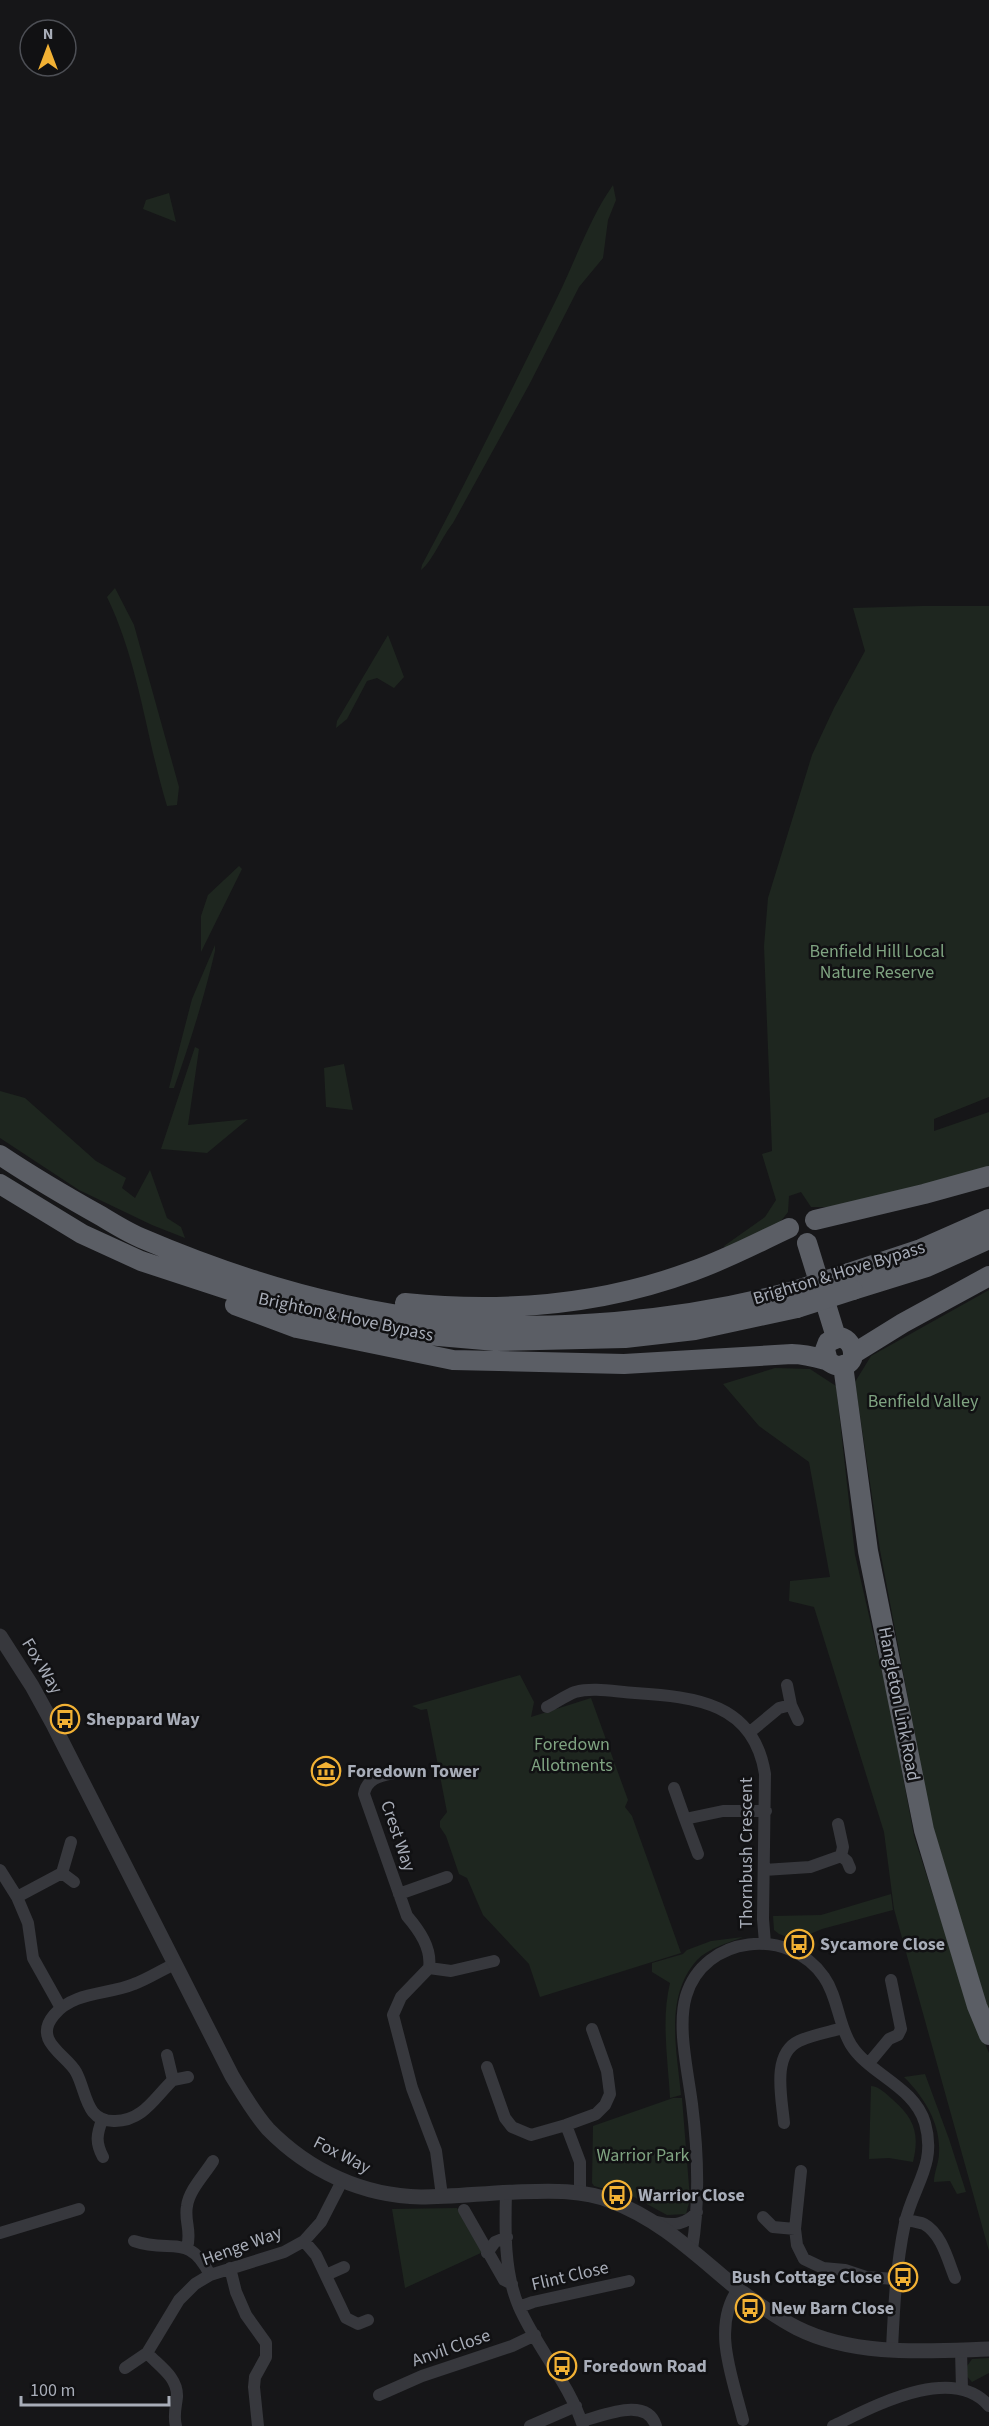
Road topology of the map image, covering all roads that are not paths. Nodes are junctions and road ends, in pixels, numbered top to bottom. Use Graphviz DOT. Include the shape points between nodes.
graph roads {
  1 [pos="0,1155"];
  2 [pos="989,1176"];
  3 [pos="0,1184"];
  4 [pos="989,1219"];
  5 [pos="815,1220"];
  6 [pos="789,1228"];
  7 [pos="989,1239"];
  8 [pos="807,1243"];
  9 [pos="141,1261"];
  10 [pos="989,1276"];
  11 [pos="851,1282"];
  12 [pos="260,1283"];
  13 [pos="796,1299"];
  14 [pos="841,1360"];
  15 [pos="0,1636"];
  16 [pos="787,1685"];
  17 [pos="791,1705"];
  18 [pos="547,1707"];
  19 [pos="798,1719"];
  20 [pos="750,1732"];
  21 [pos="394,1773"];
  22 [pos="674,1788"];
  23 [pos="766,1811"];
  24 [pos="685,1819"];
  25 [pos="837,1824"];
  26 [pos="71,1842"];
  27 [pos="698,1854"];
  28 [pos="842,1856"];
  29 [pos="850,1868"];
  30 [pos="0,1870"];
  31 [pos="764,1870"];
  32 [pos="62,1873"];
  33 [pos="447,1878"];
  34 [pos="74,1882"];
  35 [pos="399,1894"];
  36 [pos="17,1897"];
  37 [pos="765,1943"];
  38 [pos="494,1961"];
  39 [pos="175,1964"];
  40 [pos="429,1968"];
  41 [pos="891,1980"];
  42 [pos="61,2008"];
  43 [pos="843,2028"];
  44 [pos="592,2029"];
  45 [pos="989,2035"];
  46 [pos="167,2055"];
  47 [pos="869,2063"];
  48 [pos="487,2067"];
  49 [pos="188,2077"];
  50 [pos="173,2080"];
  51 [pos="102,2120"];
  52 [pos="784,2123"];
  53 [pos="566,2125"];
  54 [pos="103,2157"];
  55 [pos="213,2161"];
  56 [pos="801,2170"];
  57 [pos="342,2181"];
  58 [pos="506,2192"];
  59 [pos="579,2193"];
  60 [pos="442,2196"];
  61 [pos="80,2209"];
  62 [pos="464,2210"];
  63 [pos="697,2212"];
  64 [pos="763,2217"];
  65 [pos="653,2220"];
  66 [pos="905,2220"];
  67 [pos="795,2229"];
  68 [pos="0,2233"];
  69 [pos="507,2236"];
  70 [pos="134,2241"];
  71 [pos="304,2241"];
  72 [pos="187,2248"];
  73 [pos="692,2249"];
  74 [pos="487,2253"];
  75 [pos="344,2267"];
  76 [pos="230,2268"];
  77 [pos="210,2275"];
  78 [pos="326,2275"];
  79 [pos="955,2278"];
  80 [pos="895,2279"];
  81 [pos="629,2281"];
  82 [pos="512,2284"];
  83 [pos="738,2289"];
  84 [pos="519,2307"];
  85 [pos="368,2320"];
  86 [pos="535,2335"];
  87 [pos="892,2349"];
  88 [pos="989,2349"];
  89 [pos="962,2350"];
  90 [pos="147,2353"];
  91 [pos="125,2368"];
  92 [pos="962,2389"];
  93 [pos="379,2395"];
  94 [pos="576,2406"];
  95 [pos="989,2406"];
  96 [pos="743,2420"];
  97 [pos="582,2424"];
  98 [pos="176,2426"];
  99 [pos="258,2426"];
  100 [pos="530,2426"];
  101 [pos="656,2426"];
  102 [pos="833,2426"];
  1 -- 12 [label="highway, Brighton & Hove Bypass" via="140,1238"];
  2 -- 5 [label="highway"];
  3 -- 9 [label="highway, Brighton & Hove Bypass" via="82,1234"];
  4 -- 11 [label="highway, Brighton & Hove Bypass"];
  5 -- 6 [label="highway" via="798,1215"];
  5 -- 8 [label="highway" via="817,1234"];
  6 -- 8 [label="highway" via="794,1240"];
  6 -- 12 [label="highway" via="722,1260 652,1285 535,1306 430,1306 325,1295"];
  7 -- 11 [label="highway, Brighton & Hove Bypass" via="927,1267"];
  8 -- 14 [label="highway" via="836,1337 825,1347 825,1356"];
  9 -- 13 [label="highway, Brighton & Hove Bypass" via="278,1306 427,1335 484,1340 661,1335 727,1324"];
  9 -- 14 [label="highway" via="209,1295 297,1328 453,1359 624,1364 792,1354"];
  10 -- 14 [label="highway"];
  11 -- 13 [label="highway, Brighton & Hove Bypass, bridge"];
  12 -- 13 [label="highway, Brighton & Hove Bypass" via="340,1304 434,1320 511,1325 612,1322 677,1315 766,1298"];
  14 -- 45 [label="highway, Hangleton Link Road" via="868,1551 924,1830"];
  15 -- 39 [label="street, Fox Way" via="54,1726"];
  16 -- 17 [label="street"];
  17 -- 19 [label="street"];
  17 -- 20 [label="street" via="779,1708"];
  18 -- 20 [label="street, Thornbush Crescent" via="575,1692 594,1690 665,1696 719,1707"];
  20 -- 23 [label="street, Thornbush Crescent" via="762,1755"];
  21 -- 35 [label="street, Crest Way" via="370,1781 364,1794"];
  22 -- 24 [label="street"];
  23 -- 24 [label="street" via="723,1810"];
  23 -- 31 [label="street, Thornbush Crescent"];
  24 -- 27 [label="street"];
  25 -- 28 [label="street"];
  26 -- 32 [label="street"];
  28 -- 29 [label="street"];
  28 -- 31 [label="street" via="810,1867"];
  30 -- 36 [label="street"];
  31 -- 37 [label="street, Thornbush Crescent"];
  32 -- 34 [label="street"];
  32 -- 36 [label="street"];
  33 -- 35 [label="street, Crest Way"];
  35 -- 40 [label="street, Crest Way" via="407,1916 420,1931"];
  36 -- 42 [label="street" via="28,1923 33,1958"];
  37 -- 43 [label="street" via="793,1952 825,1977"];
  37 -- 63 [label="street" via="733,1947 720,1954 693,1979 686,1997 684,2038 693,2107"];
  38 -- 40 [label="street" via="451,1971"];
  39 -- 42 [label="street" via="132,1985 86,1996"];
  39 -- 57 [label="street, Fox Way" via="249,2104 296,2154"];
  40 -- 60 [label="street" via="401,1997 393,2015 412,2088 436,2151"];
  41 -- 47 [label="street" via="901,2029"];
  42 -- 51 [label="street" via="48,2028 49,2042 75,2070 87,2106"];
  43 -- 47 [label="street" via="852,2046"];
  43 -- 52 [label="street" via="799,2041 789,2048 783,2058 781,2077"];
  44 -- 53 [label="street" via="607,2071 610,2094 596,2114"];
  46 -- 50 [label="street"];
  47 -- 66 [label="street" via="914,2103 924,2121 929,2145 926,2167"];
  48 -- 53 [label="street" via="512,2127 531,2135"];
  49 -- 50 [label="street"];
  50 -- 51 [label="street" via="138,2115"];
  51 -- 54 [label="street" via="96,2144"];
  53 -- 59 [label="street" via="580,2162"];
  55 -- 72 [label="street" via="187,2202"];
  56 -- 67 [label="street"];
  57 -- 60 [label="street, Fox Way" via="393,2195"];
  57 -- 71 [label="street, Henge Way" via="321,2222"];
  58 -- 59 [label="street, Fox Way"];
  58 -- 60 [label="street, Fox Way"];
  58 -- 69 [label="street"];
  59 -- 65 [label="street, Fox Way" via="609,2200"];
  61 -- 68 [label="street"];
  62 -- 74 [label="street"];
  63 -- 65 [label="street" via="679,2224"];
  63 -- 73 [label="street"];
  64 -- 67 [label="street" via="772,2227"];
  65 -- 73 [label="street, Fox Way"];
  66 -- 79 [label="street" via="923,2224 933,2232"];
  66 -- 80 [label="street"];
  67 -- 80 [label="street" via="804,2259 823,2268"];
  69 -- 74 [label="street" via="495,2242"];
  69 -- 82 [label="street"];
  70 -- 72 [label="street"];
  71 -- 76 [label="street, Henge Way" via="284,2252"];
  71 -- 78 [label="street"];
  72 -- 77 [label="street" via="199,2255"];
  73 -- 83 [label="street, Fox Way"];
  74 -- 82 [label="street" via="504,2280"];
  75 -- 78 [label="street"];
  76 -- 77 [label="street, Henge Way"];
  76 -- 99 [label="street" via="246,2316 266,2343 266,2357 254,2387"];
  77 -- 90 [label="street, Henge Way" via="179,2300"];
  78 -- 85 [label="street" via="344,2315 358,2324"];
  80 -- 87 [label="street"];
  81 -- 84 [label="street, Flint Close"];
  82 -- 84 [label="street"];
  83 -- 87 [label="street, Fox Way" via="804,2331 841,2343"];
  83 -- 96 [label="street" via="728,2308 723,2332"];
  84 -- 86 [label="street"];
  86 -- 93 [label="street, Anvil Close"];
  86 -- 94 [label="street"];
  87 -- 89 [label="street, Fox Way"];
  88 -- 89 [label="street, Fox Way"];
  89 -- 92 [label="street"];
  90 -- 91 [label="street, Henge Way"];
  90 -- 98 [label="street" via="173,2380 177,2390"];
  92 -- 95 [label="street"];
  92 -- 102 [label="street" via="939,2386 871,2408"];
  94 -- 97 [label="street"];
  94 -- 100 [label="street"];
  97 -- 101 [label="street" via="627,2410 640,2410 648,2413"];
}
